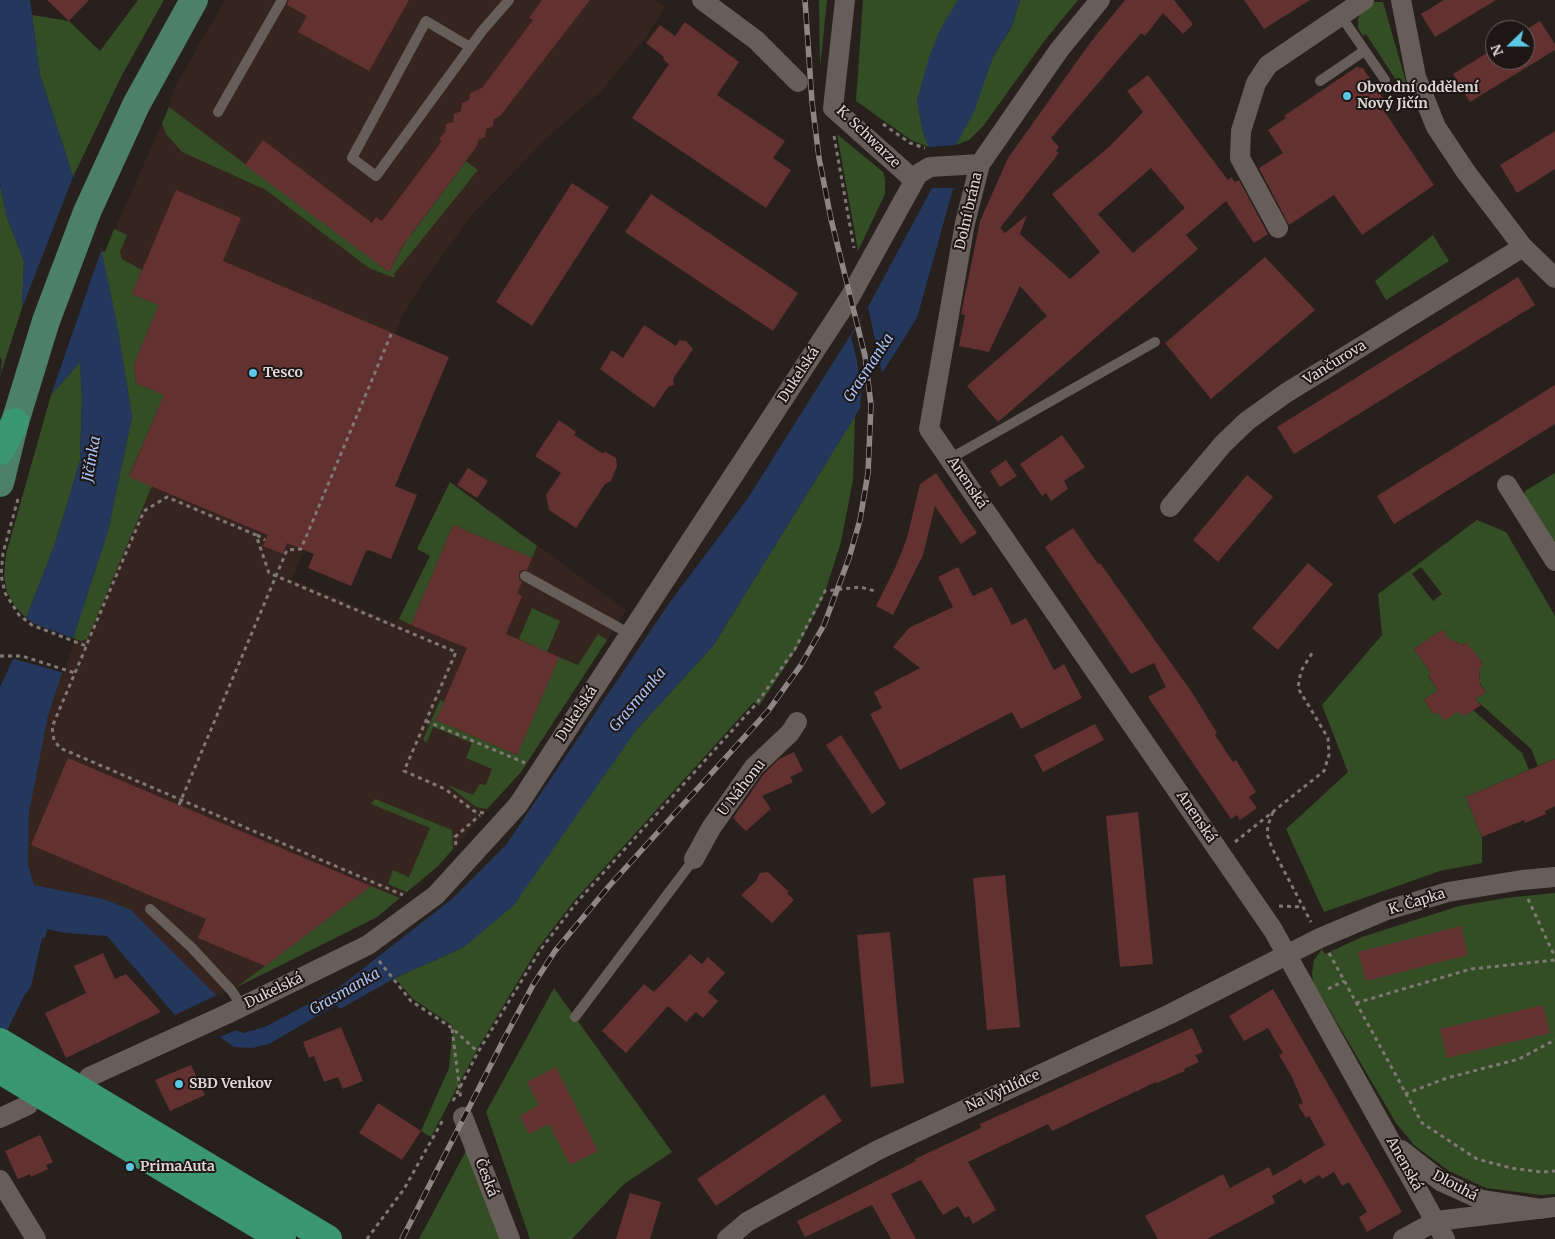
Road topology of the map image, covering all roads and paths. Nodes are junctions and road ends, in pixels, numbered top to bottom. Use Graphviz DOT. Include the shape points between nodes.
graph roads {
  1 [pos="194,0"];
  2 [pos="282,0"];
  3 [pos="509,0"];
  4 [pos="702,0"];
  5 [pos="845,0"];
  6 [pos="1100,0"];
  7 [pos="1364,0"];
  8 [pos="1401,0"];
  9 [pos="1341,16"];
  10 [pos="470,47"];
  11 [pos="1364,51"];
  12 [pos="1386,80"];
  13 [pos="1320,81"];
  14 [pos="798,82"];
  15 [pos="833,108"];
  16 [pos="218,112"];
  17 [pos="877,120"];
  18 [pos="930,158"];
  19 [pos="980,164"];
  20 [pos="912,183"];
  21 [pos="1278,228"];
  22 [pos="1523,247"];
  23 [pos="854,251"];
  24 [pos="1555,278"];
  25 [pos="392,332"];
  26 [pos="1155,342"];
  27 [pos="15,422"];
  28 [pos="929,429"];
  29 [pos="0,452"];
  30 [pos="950,458"];
  31 [pos="1507,485"];
  32 [pos="9,489"];
  33 [pos="1170,507"];
  34 [pos="256,534"];
  35 [pos="265,540"];
  36 [pos="1555,561"];
  37 [pos="0,575"];
  38 [pos="276,576"];
  39 [pos="525,576"];
  40 [pos="875,592"];
  41 [pos="630,634"];
  42 [pos="86,646"];
  43 [pos="1314,650"];
  44 [pos="0,656"];
  45 [pos="75,673"];
  46 [pos="426,721"];
  47 [pos="797,722"];
  48 [pos="526,769"];
  49 [pos="180,803"];
  50 [pos="1273,812"];
  51 [pos="487,813"];
  52 [pos="482,814"];
  53 [pos="456,850"];
  54 [pos="1220,852"];
  55 [pos="694,859"];
  56 [pos="1555,877"];
  57 [pos="1526,892"];
  58 [pos="399,902"];
  59 [pos="1277,906"];
  60 [pos="1302,907"];
  61 [pos="150,909"];
  62 [pos="1320,938"];
  63 [pos="1287,955"];
  64 [pos="376,958"];
  65 [pos="1555,958"];
  66 [pos="1356,1002"];
  67 [pos="234,1010"];
  68 [pos="576,1017"];
  69 [pos="452,1028"];
  70 [pos="1555,1040"];
  71 [pos="0,1042"];
  72 [pos="478,1052"];
  73 [pos="0,1070"];
  74 [pos="89,1077"];
  75 [pos="459,1088"];
  76 [pos="1405,1094"];
  77 [pos="28,1105"];
  78 [pos="453,1112"];
  79 [pos="0,1118"];
  80 [pos="1385,1131"];
  81 [pos="1555,1170"];
  82 [pos="0,1180"];
  83 [pos="1548,1208"];
  84 [pos="1436,1221"];
  85 [pos="36,1239"];
  86 [pos="282,1239"];
  87 [pos="328,1239"];
  88 [pos="366,1239"];
  89 [pos="510,1239"];
  90 [pos="727,1239"];
  91 [pos="1403,1239"];
  92 [pos="1446,1239"];
  1 -- 27 [label="main road" via="140,97 88,212 46,321"];
  2 -- 16 [label="lane"];
  3 -- 10 [label="lane"];
  4 -- 14 [label="street" via="756,40"];
  5 -- 15 [label="street, K. Schwarze"];
  6 -- 19 [label="street, Dolní brána" via="1059,50"];
  7 -- 9 [label="street"];
  8 -- 22 [label="street" via="1416,77 1436,127"];
  9 -- 11 [label="lane"];
  9 -- 21 [label="street" via="1268,66 1256,83 1241,131 1240,158"];
  10 -- 10 [label="lane" via="376,176 352,158 426,22"];
  11 -- 12 [label="lane"];
  11 -- 13 [label="lane"];
  15 -- 20 [label="street, K. Schwarze"];
  15 -- 23 [label="path" via="832,127"];
  17 -- 18 [label="path"];
  18 -- 19 [label="street" via="958,166"];
  18 -- 20 [label="street"];
  19 -- 28 [label="street, Dolní brána" via="965,223"];
  20 -- 41 [label="street, Dukelská" via="850,297"];
  22 -- 24 [label="street"];
  22 -- 33 [label="street, Vančurova" via="1286,393 1247,421 1223,444"];
  25 -- 38 [label="path" via="301,549 286,549"];
  26 -- 30 [label="lane"];
  27 -- 29 [label="highway"];
  27 -- 32 [label="main road"];
  28 -- 30 [label="street, Anenská"];
  30 -- 54 [label="street, Anenská"];
  31 -- 36 [label="street"];
  32 -- 37 [label="path"];
  34 -- 35 [label="path"];
  34 -- 38 [label="path" via="269,573"];
  34 -- 42 [label="path" via="167,497 144,511"];
  37 -- 42 [label="path" via="8,600 24,620"];
  38 -- 46 [label="path" via="456,652"];
  38 -- 49 [label="path"];
  39 -- 41 [label="lane"];
  40 -- 72 [label="path" via="860,587 825,590 795,649 757,704 577,902 541,950"];
  41 -- 67 [label="street, Dukelská" via="518,805 436,895 368,945"];
  42 -- 45 [label="path"];
  43 -- 50 [label="path" via="1301,671 1298,688 1328,738 1329,755 1324,771"];
  44 -- 45 [label="path" via="22,656"];
  45 -- 49 [label="path" via="52,727 54,740 60,748"];
  46 -- 48 [label="path" via="529,765"];
  46 -- 52 [label="path" via="404,771 445,788"];
  47 -- 55 [label="street, U Náhonu" via="790,733 754,767 711,828"];
  49 -- 58 [label="path" via="406,897"];
  50 -- 54 [label="path"];
  50 -- 60 [label="path" via="1267,834"];
  51 -- 52 [label="path"];
  52 -- 53 [label="path" via="455,837"];
  54 -- 63 [label="street, Anenská"];
  55 -- 68 [label="lane"];
  56 -- 62 [label="street, K. Čapka" via="1448,892 1384,911"];
  57 -- 65 [label="path"];
  59 -- 60 [label="path"];
  60 -- 62 [label="path"];
  61 -- 67 [label="lane" via="225,983"];
  62 -- 63 [label="street, K. Čapka"];
  62 -- 66 [label="path"];
  63 -- 80 [label="street, Anenská"];
  63 -- 90 [label="street, Na Vyhlídce" via="1161,1018 878,1150 747,1222"];
  64 -- 69 [label="path" via="411,1001"];
  65 -- 66 [label="path" via="1472,969"];
  66 -- 76 [label="path"];
  67 -- 74 [label="street, Dukelská"];
  69 -- 72 [label="path"];
  69 -- 75 [label="path"];
  70 -- 76 [label="path" via="1519,1059 1447,1078"];
  71 -- 87 [label="highway"];
  72 -- 75 [label="path"];
  73 -- 86 [label="highway"];
  75 -- 78 [label="path"];
  75 -- 78 [label="path"];
  76 -- 81 [label="path" via="1422,1123 1477,1159 1511,1168 1543,1172"];
  77 -- 79 [label="street"];
  78 -- 88 [label="path" via="404,1189"];
  78 -- 89 [label="street, Česká"];
  80 -- 83 [label="street, Dlouhá" via="1405,1154 1442,1182 1482,1200"];
  80 -- 84 [label="street, Anenská"];
  82 -- 85 [label="street"];
  83 -- 84 [label="street, Dlouhá"];
  84 -- 91 [label="street"];
  84 -- 92 [label="street, Anenská"];
}
